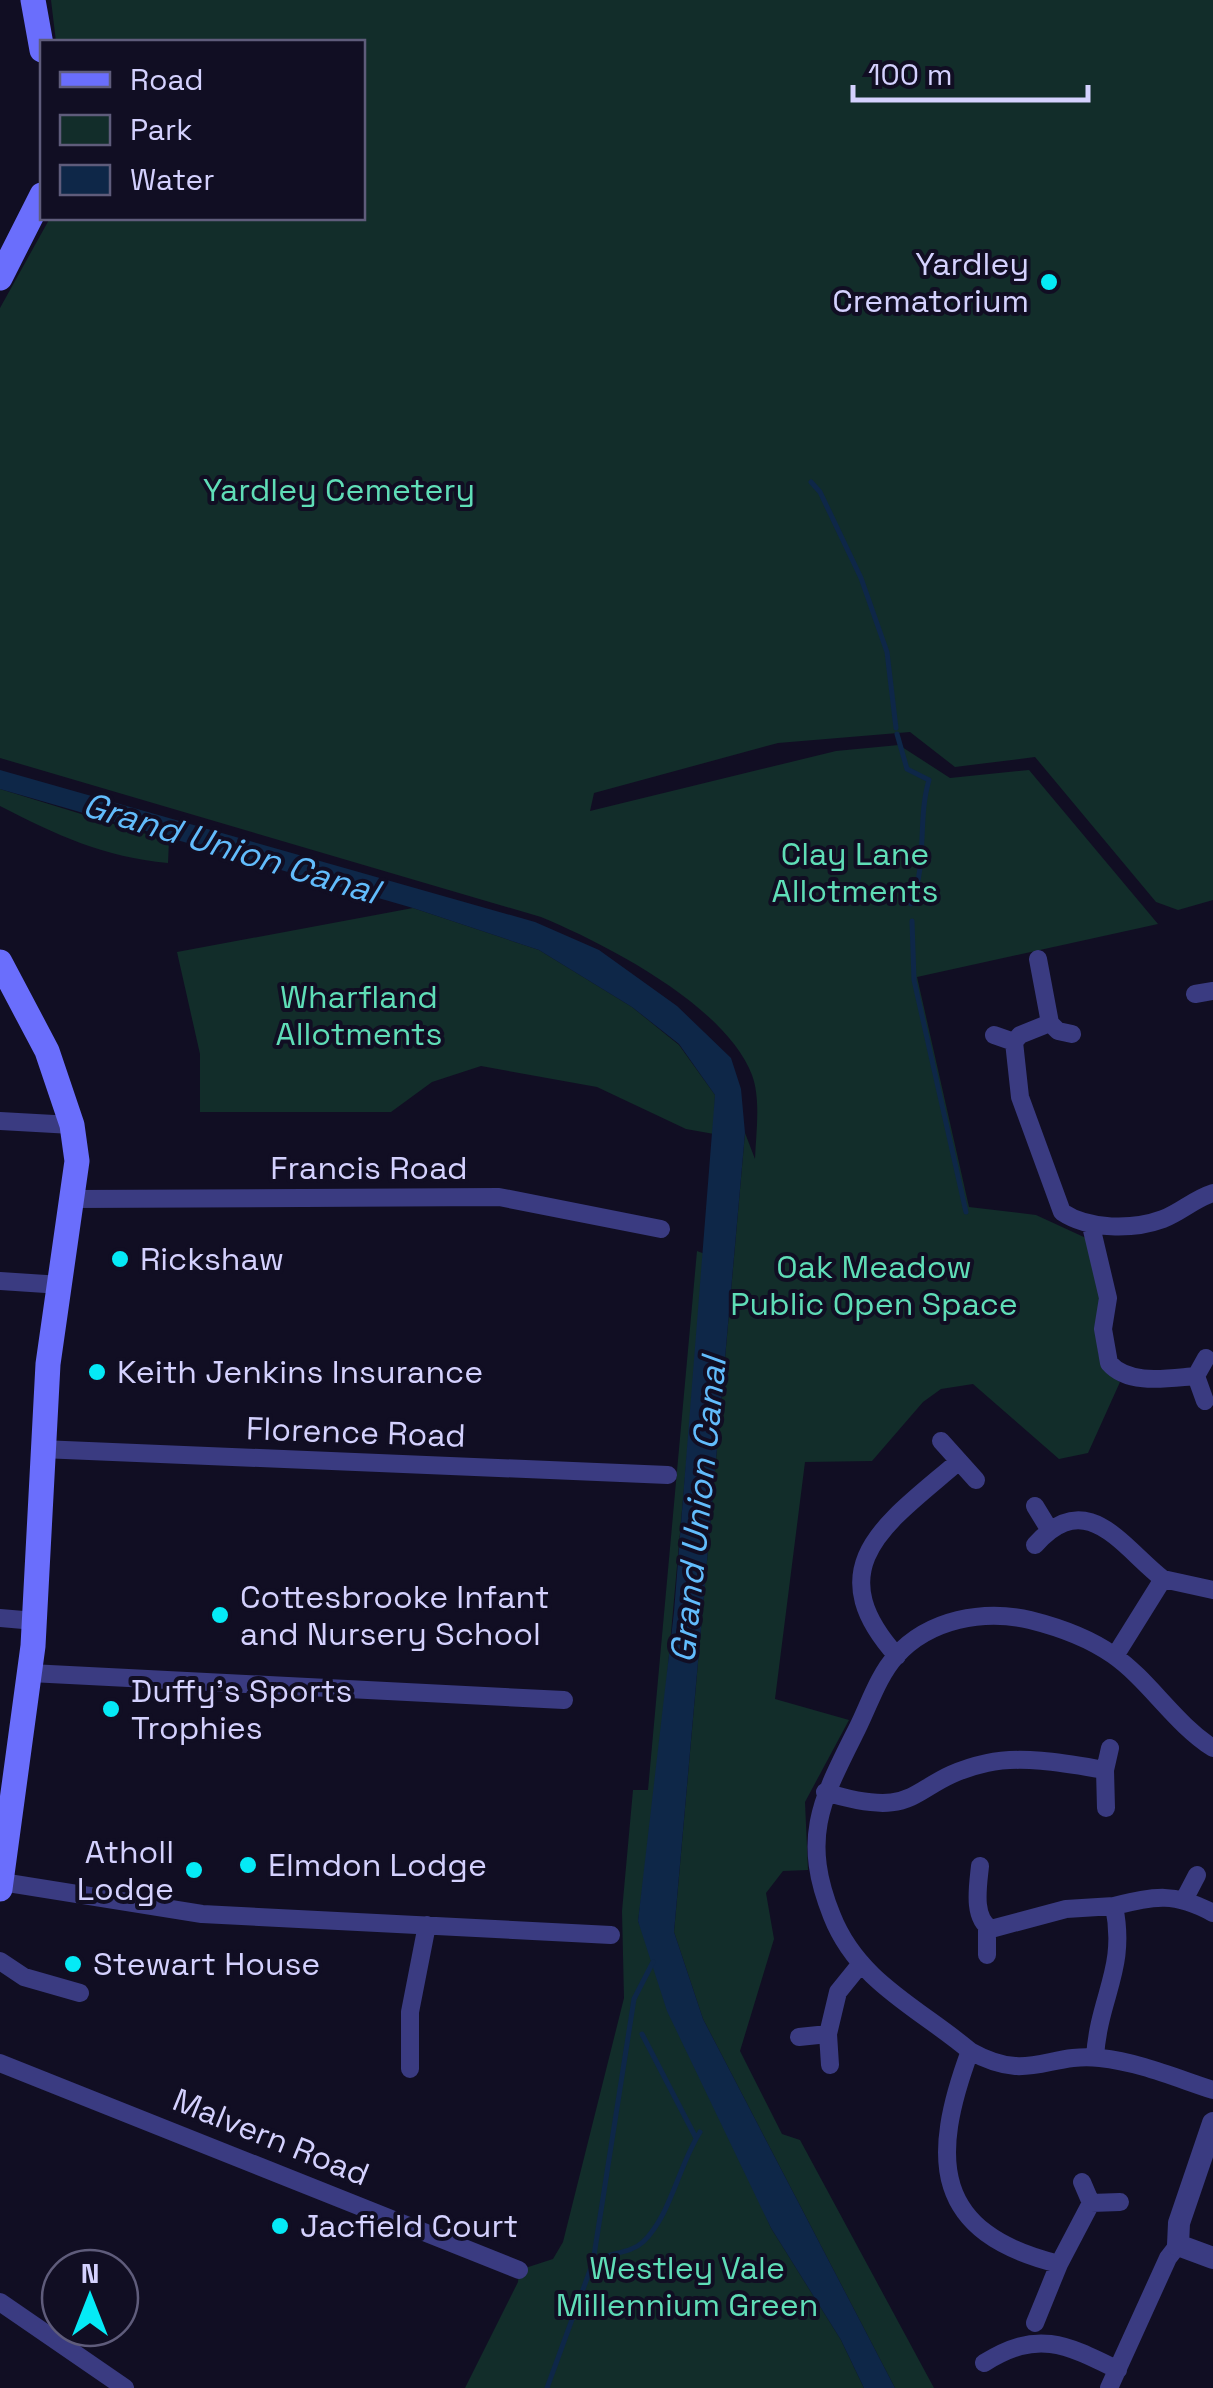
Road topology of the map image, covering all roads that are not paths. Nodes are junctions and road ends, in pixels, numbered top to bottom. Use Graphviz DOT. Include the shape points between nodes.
graph roads {
  1 [pos="33,0"];
  2 [pos="40,40"];
  3 [pos="40,199"];
  4 [pos="0,278"];
  5 [pos="1038,959"];
  6 [pos="0,962"];
  7 [pos="1050,1023"];
  8 [pos="994,1034"];
  9 [pos="1072,1034"];
  10 [pos="1014,1042"];
  11 [pos="0,1121"];
  12 [pos="72,1124"];
  13 [pos="1213,1193"];
  14 [pos="74,1199"];
  15 [pos="1091,1226"];
  16 [pos="662,1228"];
  17 [pos="0,1280"];
  18 [pos="61,1285"];
  19 [pos="1206,1358"];
  20 [pos="1196,1376"];
  21 [pos="1205,1401"];
  22 [pos="940,1441"];
  23 [pos="42,1450"];
  24 [pos="959,1461"];
  25 [pos="668,1475"];
  26 [pos="976,1480"];
  27 [pos="1036,1506"];
  28 [pos="1049,1529"];
  29 [pos="1035,1545"];
  30 [pos="1163,1578"];
  31 [pos="1213,1590"];
  32 [pos="0,1618"];
  33 [pos="35,1621"];
  34 [pos="896,1656"];
  35 [pos="1115,1656"];
  36 [pos="30,1673"];
  37 [pos="564,1700"];
  38 [pos="1110,1748"];
  39 [pos="1213,1748"];
  40 [pos="1105,1770"];
  41 [pos="825,1792"];
  42 [pos="1106,1808"];
  43 [pos="980,1866"];
  44 [pos="1197,1875"];
  45 [pos="1,1882"];
  46 [pos="1185,1898"];
  47 [pos="1114,1906"];
  48 [pos="1213,1913"];
  49 [pos="427,1925"];
  50 [pos="987,1928"];
  51 [pos="611,1935"];
  52 [pos="988,1955"];
  53 [pos="0,1961"];
  54 [pos="859,1966"];
  55 [pos="80,1993"];
  56 [pos="828,2034"];
  57 [pos="800,2037"];
  58 [pos="970,2051"];
  59 [pos="1094,2057"];
  60 [pos="0,2063"];
  61 [pos="830,2066"];
  62 [pos="410,2069"];
  63 [pos="1213,2090"];
  64 [pos="1213,2123"];
  65 [pos="1082,2182"];
  66 [pos="1120,2202"];
  67 [pos="1091,2204"];
  68 [pos="1178,2245"];
  69 [pos="1213,2258"];
  70 [pos="1059,2264"];
  71 [pos="519,2270"];
  72 [pos="0,2302"];
  73 [pos="1035,2323"];
  74 [pos="984,2364"];
  75 [pos="1118,2370"];
  76 [pos="125,2388"];
  77 [pos="1109,2388"];
  1 -- 2 [label="main road"];
  3 -- 4 [label="main road"];
  5 -- 7 [label="street"];
  6 -- 12 [label="main road" via="47,1051"];
  7 -- 9 [label="street"];
  7 -- 10 [label="street"];
  8 -- 10 [label="street"];
  10 -- 15 [label="street" via="1020,1096 1054,1199 1062,1212"];
  11 -- 12 [label="street"];
  12 -- 14 [label="main road"];
  13 -- 15 [label="street" via="1165,1218"];
  14 -- 16 [label="street, Francis Road" via="498,1198"];
  14 -- 18 [label="main road"];
  15 -- 20 [label="street" via="1108,1298 1103,1329 1109,1364 1138,1378"];
  17 -- 18 [label="street"];
  18 -- 23 [label="main road"];
  19 -- 20 [label="street"];
  20 -- 21 [label="street"];
  22 -- 24 [label="street"];
  23 -- 25 [label="street, Florence Road"];
  23 -- 33 [label="main road"];
  24 -- 26 [label="street"];
  24 -- 34 [label="street" via="893,1518 863,1558 867,1615"];
  27 -- 28 [label="street"];
  28 -- 29 [label="street"];
  28 -- 30 [label="street" via="1102,1525"];
  30 -- 31 [label="street"];
  30 -- 35 [label="street"];
  32 -- 33 [label="street"];
  33 -- 36 [label="main road"];
  34 -- 35 [label="street" via="945,1624 1004,1615 1070,1632"];
  34 -- 41 [label="street"];
  35 -- 39 [label="street"];
  36 -- 37 [label="street"];
  36 -- 45 [label="main road"];
  38 -- 40 [label="street"];
  40 -- 41 [label="street" via="991,1762 969,1767 917,1798 882,1806"];
  40 -- 42 [label="street"];
  41 -- 54 [label="street" via="816,1816 818,1862 830,1914"];
  43 -- 50 [label="street" via="977,1895"];
  44 -- 46 [label="street"];
  45 -- 49 [label="street" via="202,1914"];
  46 -- 47 [label="street"];
  46 -- 48 [label="street"];
  47 -- 50 [label="street" via="1066,1908"];
  47 -- 59 [label="street" via="1120,1957 1097,2019"];
  49 -- 51 [label="street"];
  49 -- 62 [label="street" via="410,2012"];
  50 -- 52 [label="street"];
  53 -- 55 [label="street" via="24,1977"];
  54 -- 56 [label="street" via="838,1992"];
  54 -- 58 [label="street"];
  56 -- 57 [label="street"];
  56 -- 61 [label="street"];
  58 -- 59 [label="street" via="1018,2068"];
  58 -- 70 [label="street" via="944,2151 955,2198 994,2240"];
  59 -- 63 [label="street"];
  60 -- 71 [label="street, Malvern Road"];
  64 -- 68 [label="street" via="1179,2222"];
  65 -- 67 [label="street"];
  66 -- 67 [label="street"];
  67 -- 70 [label="street"];
  68 -- 69 [label="street"];
  68 -- 75 [label="street"];
  70 -- 73 [label="street"];
  72 -- 76 [label="street"];
  74 -- 75 [label="street" via="1028,2341"];
  75 -- 77 [label="street"];
}
